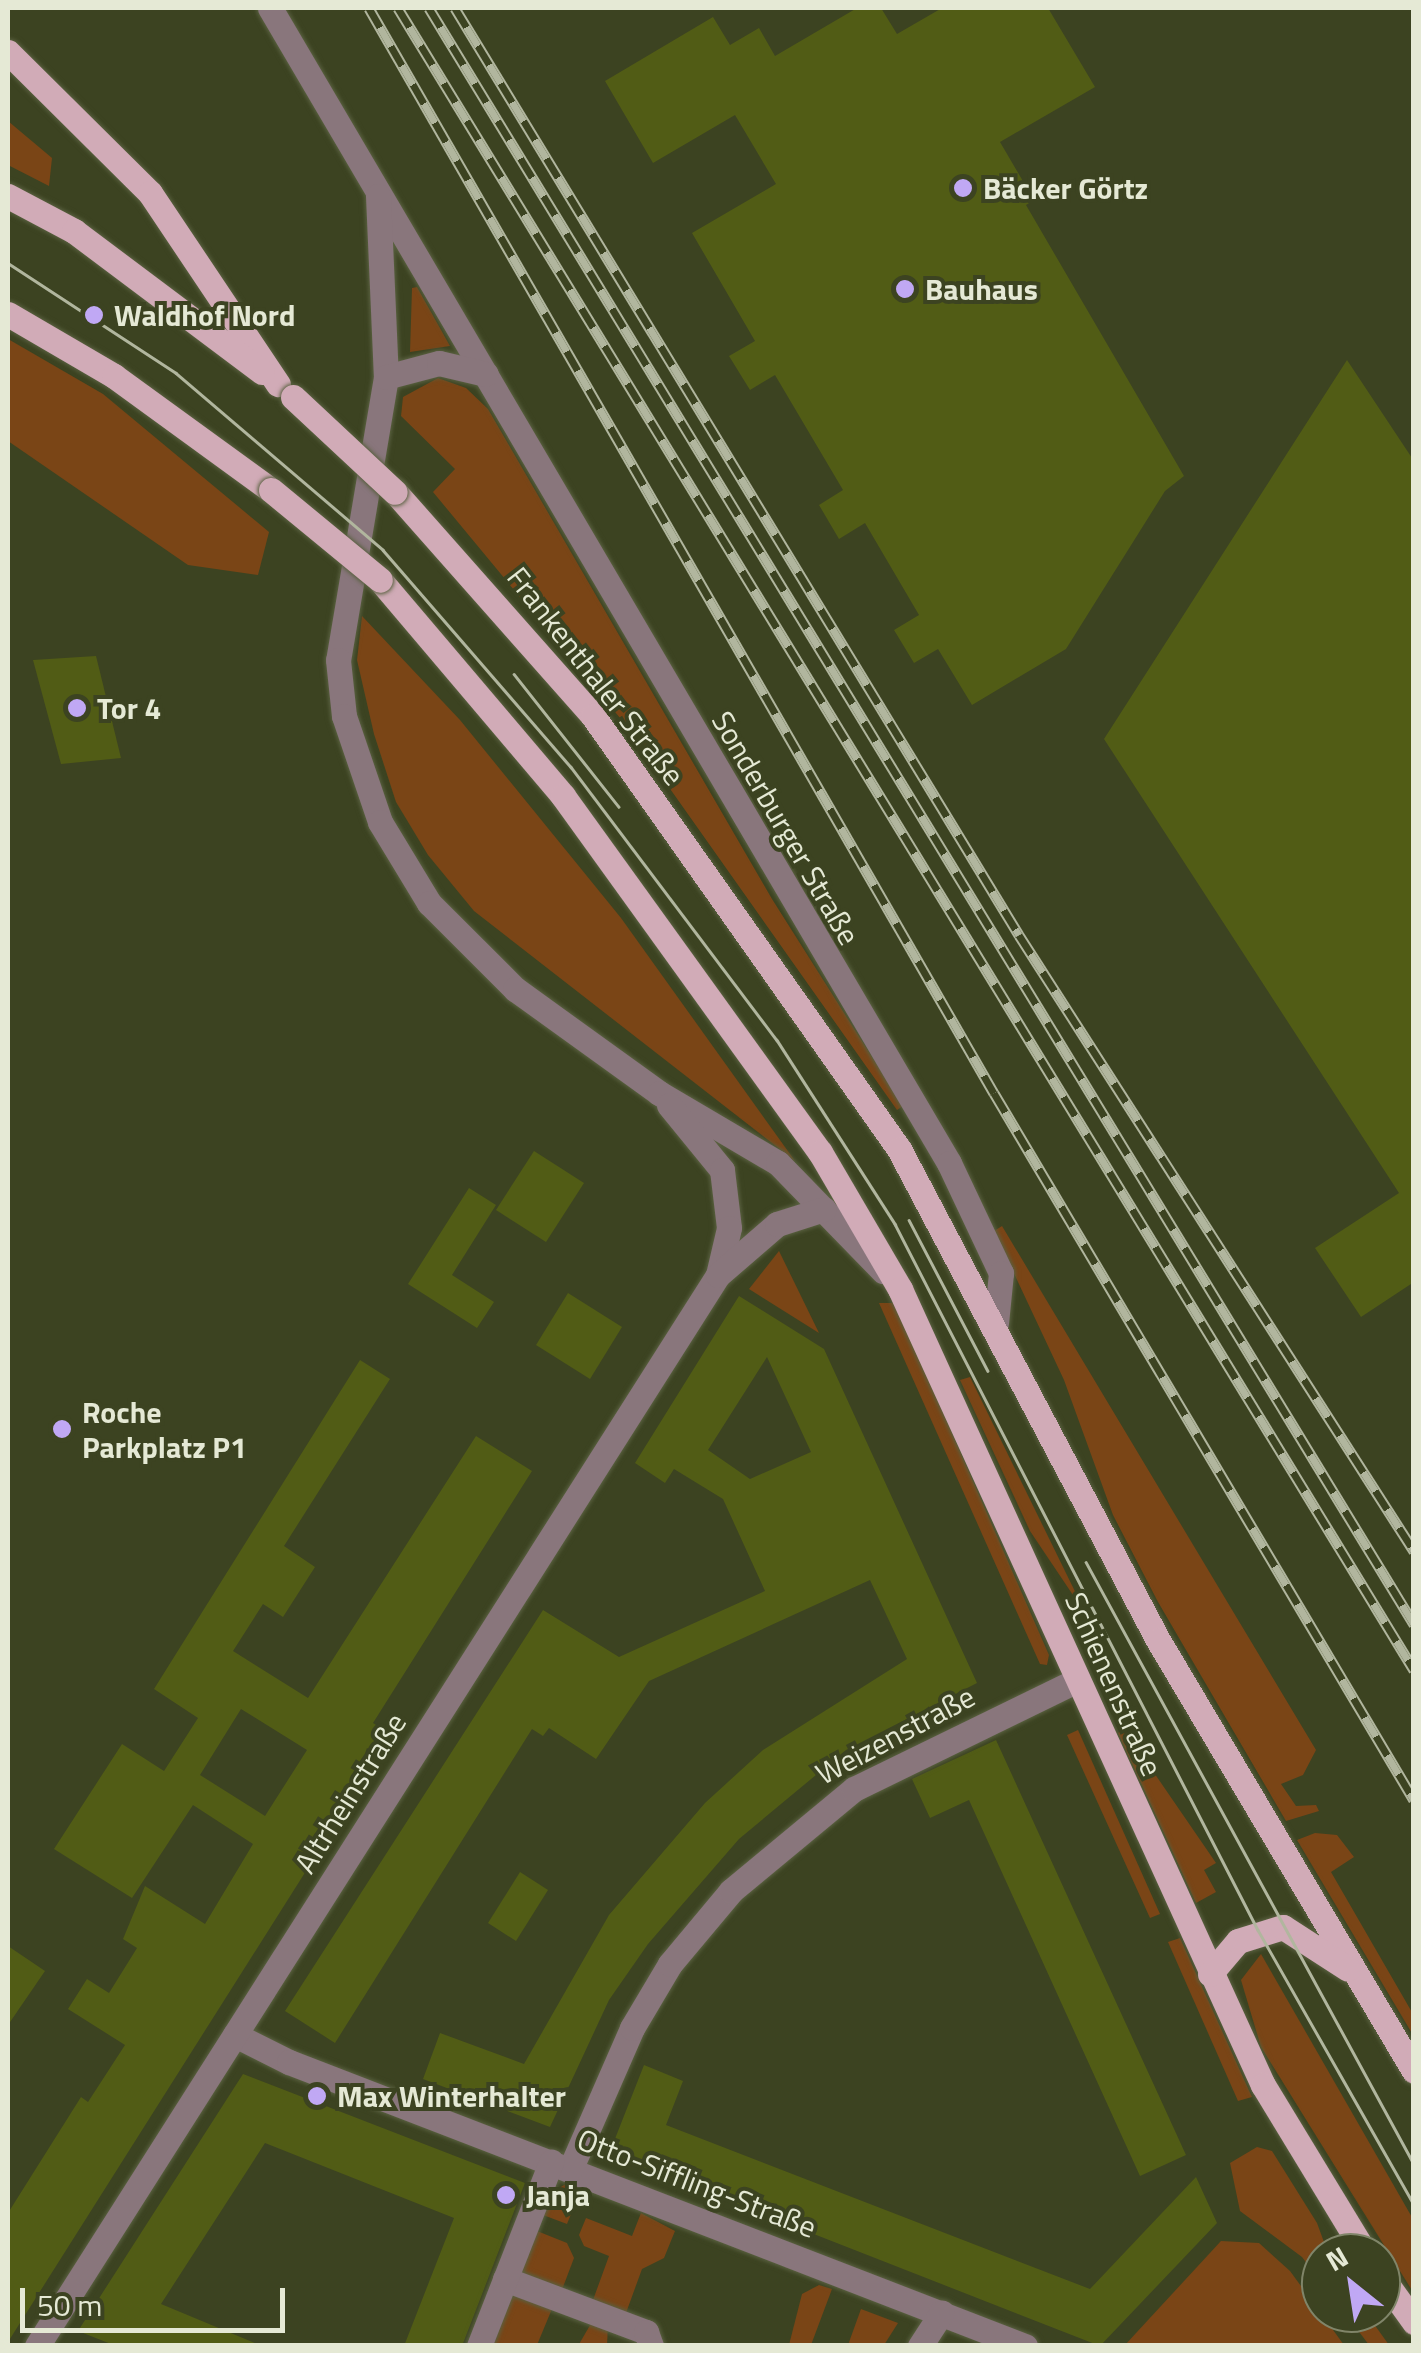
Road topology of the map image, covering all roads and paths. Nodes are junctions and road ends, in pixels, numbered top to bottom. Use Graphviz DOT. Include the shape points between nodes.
graph roads {
  1 [pos="270,8"];
  2 [pos="8,52"];
  3 [pos="378,191"];
  4 [pos="8,196"];
  5 [pos="8,314"];
  6 [pos="486,374"];
  7 [pos="386,377"];
  8 [pos="286,391"];
  9 [pos="659,1093"];
  10 [pos="778,1163"];
  11 [pos="724,1184"];
  12 [pos="824,1209"];
  13 [pos="718,1275"];
  14 [pos="900,1289"];
  15 [pos="996,1323"];
  16 [pos="1077,1680"];
  17 [pos="1210,1974"];
  18 [pos="1356,1975"];
  19 [pos="235,2035"];
  20 [pos="1414,2070"];
  21 [pos="560,2166"];
  22 [pos="1353,2233"];
  23 [pos="505,2279"];
  24 [pos="942,2312"];
  25 [pos="37,2346"];
  26 [pos="479,2346"];
  27 [pos="651,2346"];
  28 [pos="920,2346"];
  29 [pos="1025,2346"];
  1 -- 3 [label="street, Sonderburger Straße"];
  2 -- 8 [label="main road" via="150,193"];
  3 -- 6 [label="street, Sonderburger Straße"];
  3 -- 7 [label="street, Sonderburger Straße"];
  4 -- 8 [label="main road, Frankenthaler Straße" via="74,230"];
  5 -- 14 [label="main road, bridge" via="114,376 271,490 380,580 562,796 750,1050"];
  6 -- 7 [label="street" via="439,363"];
  6 -- 15 [label="street, Sonderburger Straße" via="949,1163 1000,1273"];
  7 -- 9 [label="street, Sonderburger Straße" via="338,660 344,716 366,786 406,871 458,935 515,989"];
  8 -- 15 [label="main road, Frankenthaler Straße, bridge" via="395,492 593,716 899,1148"];
  9 -- 10 [label="street, Sonderburger Straße"];
  9 -- 11 [label="street, Sonderburger Straße" via="710,1152"];
  10 -- 12 [label="street, Schienenstraße"];
  11 -- 13 [label="street, Altrheinstraße" via="729,1228"];
  12 -- 13 [label="street, Altrheinstraße" via="778,1224"];
  12 -- 14 [label="street, Schienenstraße"];
  13 -- 19 [label="street, Altrheinstraße"];
  14 -- 16 [label="main road, Schienenstraße"];
  15 -- 18 [label="main road, Schienenstraße" via="1158,1640"];
  16 -- 17 [label="main road, Schienenstraße"];
  16 -- 21 [label="street, Weizenstraße" via="854,1789 731,1891 670,1964"];
  17 -- 18 [label="main road" via="1238,1941 1283,1927"];
  17 -- 22 [label="main road, Schienenstraße" via="1263,2085"];
  18 -- 20 [label="main road, Schienenstraße"];
  19 -- 21 [label="street, Otto-Siffling-Straße"];
  19 -- 25 [label="street, Altrheinstraße"];
  21 -- 23 [label="street, Weizenstraße"];
  21 -- 24 [label="street, Otto-Siffling-Straße"];
  23 -- 26 [label="street, Weizenstraße"];
  23 -- 27 [label="street" via="646,2332"];
  24 -- 28 [label="street"];
  24 -- 29 [label="street, Otto-Siffling-Straße"];
}
